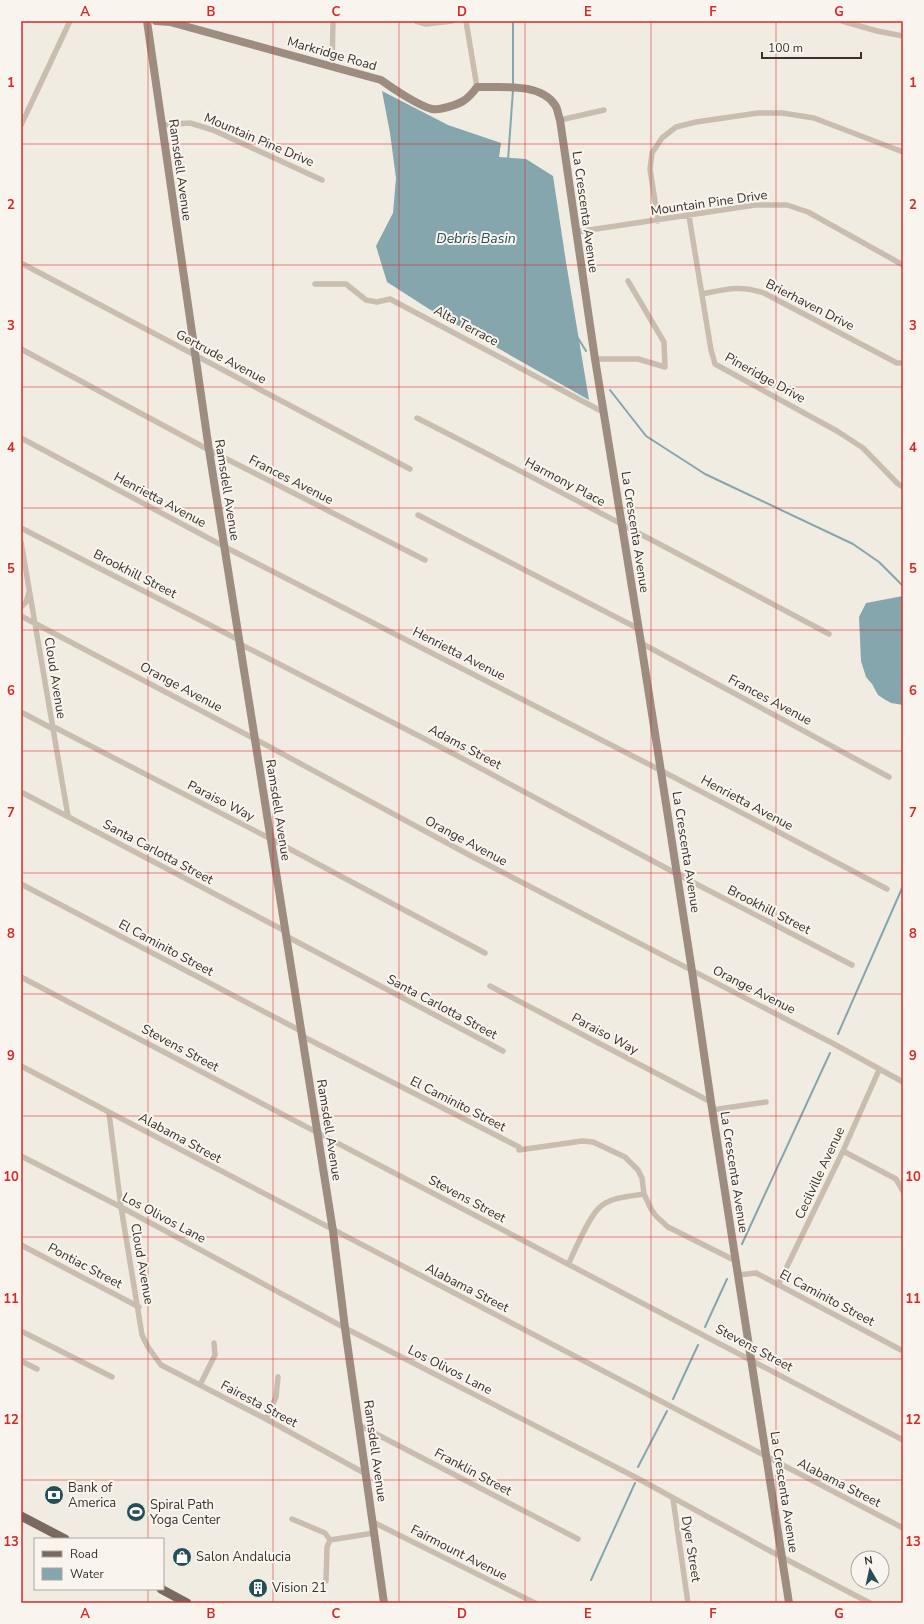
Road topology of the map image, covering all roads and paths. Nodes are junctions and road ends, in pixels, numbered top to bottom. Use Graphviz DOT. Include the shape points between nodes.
graph roads {
  1 [pos="70,21"];
  2 [pos="147,21"];
  3 [pos="156,21"];
  4 [pos="333,21"];
  5 [pos="416,21"];
  6 [pos="452,21"];
  7 [pos="466,21"];
  8 [pos="842,21"];
  9 [pos="903,36"];
  10 [pos="332,66"];
  11 [pos="477,87"];
  12 [pos="604,110"];
  13 [pos="560,120"];
  14 [pos="21,125"];
  15 [pos="162,125"];
  16 [pos="903,152"];
  17 [pos="322,180"];
  18 [pos="689,216"];
  19 [pos="658,221"];
  20 [pos="576,232"];
  21 [pos="21,263"];
  22 [pos="903,265"];
  23 [pos="628,281"];
  24 [pos="315,284"];
  25 [pos="702,294"];
  26 [pos="21,349"];
  27 [pos="194,355"];
  28 [pos="595,359"];
  29 [pos="903,363"];
  30 [pos="603,412"];
  31 [pos="417,418"];
  32 [pos="21,438"];
  33 [pos="209,450"];
  34 [pos="410,469"];
  35 [pos="903,487"];
  36 [pos="418,515"];
  37 [pos="622,524"];
  38 [pos="21,528"];
  39 [pos="21,542"];
  40 [pos="224,547"];
  41 [pos="425,560"];
  42 [pos="29,590"];
  43 [pos="21,607"];
  44 [pos="21,616"];
  45 [pos="35,623"];
  46 [pos="639,629"];
  47 [pos="829,634"];
  48 [pos="240,642"];
  49 [pos="641,643"];
  50 [pos="21,712"];
  51 [pos="52,728"];
  52 [pos="255,738"];
  53 [pos="660,770"];
  54 [pos="889,777"];
  55 [pos="21,792"];
  56 [pos="68,816"];
  57 [pos="271,840"];
  58 [pos="677,874"];
  59 [pos="21,884"];
  60 [pos="887,889"];
  61 [pos="286,934"];
  62 [pos="485,953"];
  63 [pos="852,965"];
  64 [pos="692,971"];
  65 [pos="21,977"];
  66 [pos="490,986"];
  67 [pos="302,1033"];
  68 [pos="503,1051"];
  69 [pos="21,1066"];
  70 [pos="879,1070"];
  71 [pos="903,1082"];
  72 [pos="766,1102"];
  73 [pos="711,1106"];
  74 [pos="109,1113"];
  75 [pos="317,1133"];
  76 [pos="843,1151"];
  77 [pos="21,1156"];
  78 [pos="903,1191"];
  79 [pos="644,1194"];
  80 [pos="121,1207"];
  81 [pos="333,1231"];
  82 [pos="21,1245"];
  83 [pos="736,1261"];
  84 [pos="569,1263"];
  85 [pos="738,1275"];
  86 [pos="778,1285"];
  87 [pos="139,1307"];
  88 [pos="345,1328"];
  89 [pos="21,1331"];
  90 [pos="214,1343"];
  91 [pos="147,1347"];
  92 [pos="903,1351"];
  93 [pos="751,1359"];
  94 [pos="21,1361"];
  95 [pos="37,1369"];
  96 [pos="112,1377"];
  97 [pos="278,1377"];
  98 [pos="200,1385"];
  99 [pos="266,1419"];
  100 [pos="359,1425"];
  101 [pos="903,1440"];
  102 [pos="767,1458"];
  103 [pos="366,1474"];
  104 [pos="673,1499"];
  105 [pos="21,1516"];
  106 [pos="292,1519"];
  107 [pos="373,1522"];
  108 [pos="903,1528"];
  109 [pos="374,1533"];
  110 [pos="62,1538"];
  111 [pos="578,1539"];
  112 [pos="330,1540"];
  113 [pos="782,1558"];
  114 [pos="326,1581"];
  115 [pos="163,1590"];
  116 [pos="187,1603"];
  117 [pos="384,1603"];
  118 [pos="535,1603"];
  119 [pos="688,1603"];
  120 [pos="789,1603"];
  121 [pos="870,1603"];
  1 -- 14 [label="street"];
  2 -- 15 [label="street, Ramsdell Avenue"];
  3 -- 10 [label="street, Markridge Road" via="170,22"];
  4 -- 10 [label="street"];
  5 -- 6 [label="street" via="426,24"];
  7 -- 11 [label="street"];
  8 -- 9 [label="street"];
  10 -- 11 [label="street, Markridge Road" via="381,80 431,109 439,110 458,105"];
  11 -- 13 [label="street, La Crescenta Avenue" via="519,88 539,92 555,105"];
  12 -- 13 [label="street"];
  13 -- 20 [label="street, La Crescenta Avenue"];
  15 -- 17 [label="street, Mountain Pine Drive" via="190,123 213,130"];
  15 -- 27 [label="street, Ramsdell Avenue"];
  16 -- 19 [label="street" via="814,118 782,113 758,113 676,127 662,138 652,153 650,169"];
  18 -- 19 [label="street, Mountain Pine Drive"];
  18 -- 22 [label="street, Mountain Pine Drive" via="755,205 787,205 808,212"];
  18 -- 25 [label="street, Pineridge Drive"];
  19 -- 20 [label="street, Mountain Pine Drive"];
  20 -- 28 [label="street, La Crescenta Avenue"];
  21 -- 27 [label="street, Gertrude Avenue"];
  23 -- 28 [label="street" via="664,342 665,367 638,359"];
  24 -- 30 [label="street, Alta Terrace" via="346,284 366,300 377,302 390,299"];
  25 -- 29 [label="street, Brierhaven Drive" via="736,287 764,293 896,363"];
  25 -- 35 [label="street, Pineridge Drive" via="715,364 863,448"];
  26 -- 33 [label="street, Frances Avenue"];
  27 -- 33 [label="street, Ramsdell Avenue"];
  27 -- 34 [label="street, Gertrude Avenue"];
  28 -- 30 [label="street, La Crescenta Avenue"];
  30 -- 37 [label="street, La Crescenta Avenue"];
  31 -- 37 [label="street, Harmony Place"];
  32 -- 40 [label="street, Henrietta Avenue"];
  33 -- 40 [label="street, Ramsdell Avenue"];
  33 -- 41 [label="street, Frances Avenue"];
  36 -- 46 [label="street"];
  37 -- 46 [label="street, La Crescenta Avenue"];
  37 -- 47 [label="street, Harmony Place"];
  38 -- 48 [label="street, Brookhill Street"];
  39 -- 42 [label="street, Cloud Avenue"];
  40 -- 48 [label="street, Ramsdell Avenue"];
  40 -- 53 [label="street, Henrietta Avenue"];
  42 -- 43 [label="street" via="26,602"];
  42 -- 45 [label="street, Cloud Avenue"];
  44 -- 45 [label="street, Orange Avenue"];
  45 -- 51 [label="street, Cloud Avenue"];
  45 -- 52 [label="street, Orange Avenue"];
  46 -- 49 [label="street, La Crescenta Avenue"];
  48 -- 52 [label="street, Ramsdell Avenue"];
  48 -- 58 [label="street, Adams Street"];
  49 -- 53 [label="street, La Crescenta Avenue"];
  49 -- 54 [label="street, Frances Avenue"];
  50 -- 51 [label="street, Paraiso Way"];
  51 -- 56 [label="street, Cloud Avenue"];
  51 -- 57 [label="street, Paraiso Way"];
  52 -- 57 [label="street, Ramsdell Avenue"];
  52 -- 64 [label="street, Orange Avenue" via="471,856"];
  53 -- 58 [label="street, La Crescenta Avenue"];
  53 -- 60 [label="street, Henrietta Avenue"];
  55 -- 56 [label="street, Santa Carlotta Street"];
  56 -- 61 [label="street, Santa Carlotta Street"];
  57 -- 61 [label="street, Ramsdell Avenue"];
  57 -- 62 [label="street, Paraiso Way"];
  58 -- 63 [label="street, Brookhill Street"];
  58 -- 64 [label="street, La Crescenta Avenue"];
  59 -- 67 [label="street, El Caminito Street"];
  61 -- 67 [label="street, Ramsdell Avenue"];
  61 -- 68 [label="street, Santa Carlotta Street"];
  64 -- 70 [label="street, Orange Avenue"];
  64 -- 73 [label="street, La Crescenta Avenue"];
  65 -- 75 [label="street, Stevens Street"];
  66 -- 73 [label="street, Paraiso Way"];
  67 -- 75 [label="street, Ramsdell Avenue"];
  67 -- 79 [label="street, El Caminito Street" via="519,1149 582,1140 593,1142 625,1157 638,1170"];
  69 -- 74 [label="street, Alabama Street"];
  70 -- 71 [label="street, Orange Avenue"];
  70 -- 76 [label="street, Cecilville Avenue"];
  72 -- 73 [label="street"];
  73 -- 83 [label="street, La Crescenta Avenue"];
  74 -- 80 [label="street, Cloud Avenue"];
  74 -- 81 [label="street, Alabama Street"];
  75 -- 81 [label="street, Ramsdell Avenue"];
  75 -- 84 [label="street, Stevens Street"];
  76 -- 78 [label="street" via="896,1179"];
  76 -- 86 [label="street, Cecilville Avenue"];
  77 -- 80 [label="street, Los Olivos Lane"];
  79 -- 83 [label="street, El Caminito Street" via="656,1216 668,1227"];
  79 -- 84 [label="street" via="620,1198 600,1206"];
  80 -- 87 [label="street, Cloud Avenue"];
  80 -- 88 [label="street, Los Olivos Lane"];
  81 -- 88 [label="street, Ramsdell Avenue"];
  81 -- 102 [label="street, Alabama Street"];
  82 -- 87 [label="street, Pontiac Street"];
  83 -- 85 [label="street, La Crescenta Avenue"];
  84 -- 93 [label="street, Stevens Street"];
  85 -- 86 [label="street, El Caminito Street" via="756,1273"];
  85 -- 93 [label="street, La Crescenta Avenue"];
  86 -- 92 [label="street, El Caminito Street"];
  87 -- 91 [label="street, Cloud Avenue" via="142,1335"];
  88 -- 100 [label="street, Ramsdell Avenue"];
  88 -- 104 [label="street, Los Olivos Lane"];
  89 -- 96 [label="street"];
  90 -- 98 [label="street" via="215,1355"];
  91 -- 98 [label="street, Fairesta Street" via="162,1365"];
  93 -- 101 [label="street, Stevens Street"];
  93 -- 102 [label="street, La Crescenta Avenue"];
  94 -- 95 [label="street"];
  97 -- 99 [label="street" via="276,1397"];
  98 -- 99 [label="street, Fairesta Street"];
  99 -- 103 [label="street, Fairesta Street"];
  100 -- 103 [label="street, Ramsdell Avenue"];
  100 -- 111 [label="street, Franklin Street"];
  102 -- 108 [label="street, Alabama Street"];
  102 -- 113 [label="street, La Crescenta Avenue"];
  103 -- 107 [label="street, Ramsdell Avenue"];
  104 -- 113 [label="street, Los Olivos Lane"];
  104 -- 119 [label="street, Dyer Street"];
  105 -- 110 [label="main road"];
  106 -- 112 [label="street" via="325,1533"];
  107 -- 109 [label="street, Ramsdell Avenue"];
  107 -- 118 [label="street, Fairmount Avenue"];
  109 -- 112 [label="street"];
  109 -- 117 [label="street, Ramsdell Avenue"];
  112 -- 114 [label="street" via="327,1547"];
  113 -- 120 [label="street, La Crescenta Avenue"];
  113 -- 121 [label="street, Los Olivos Lane"];
  115 -- 116 [label="main road"];
}
